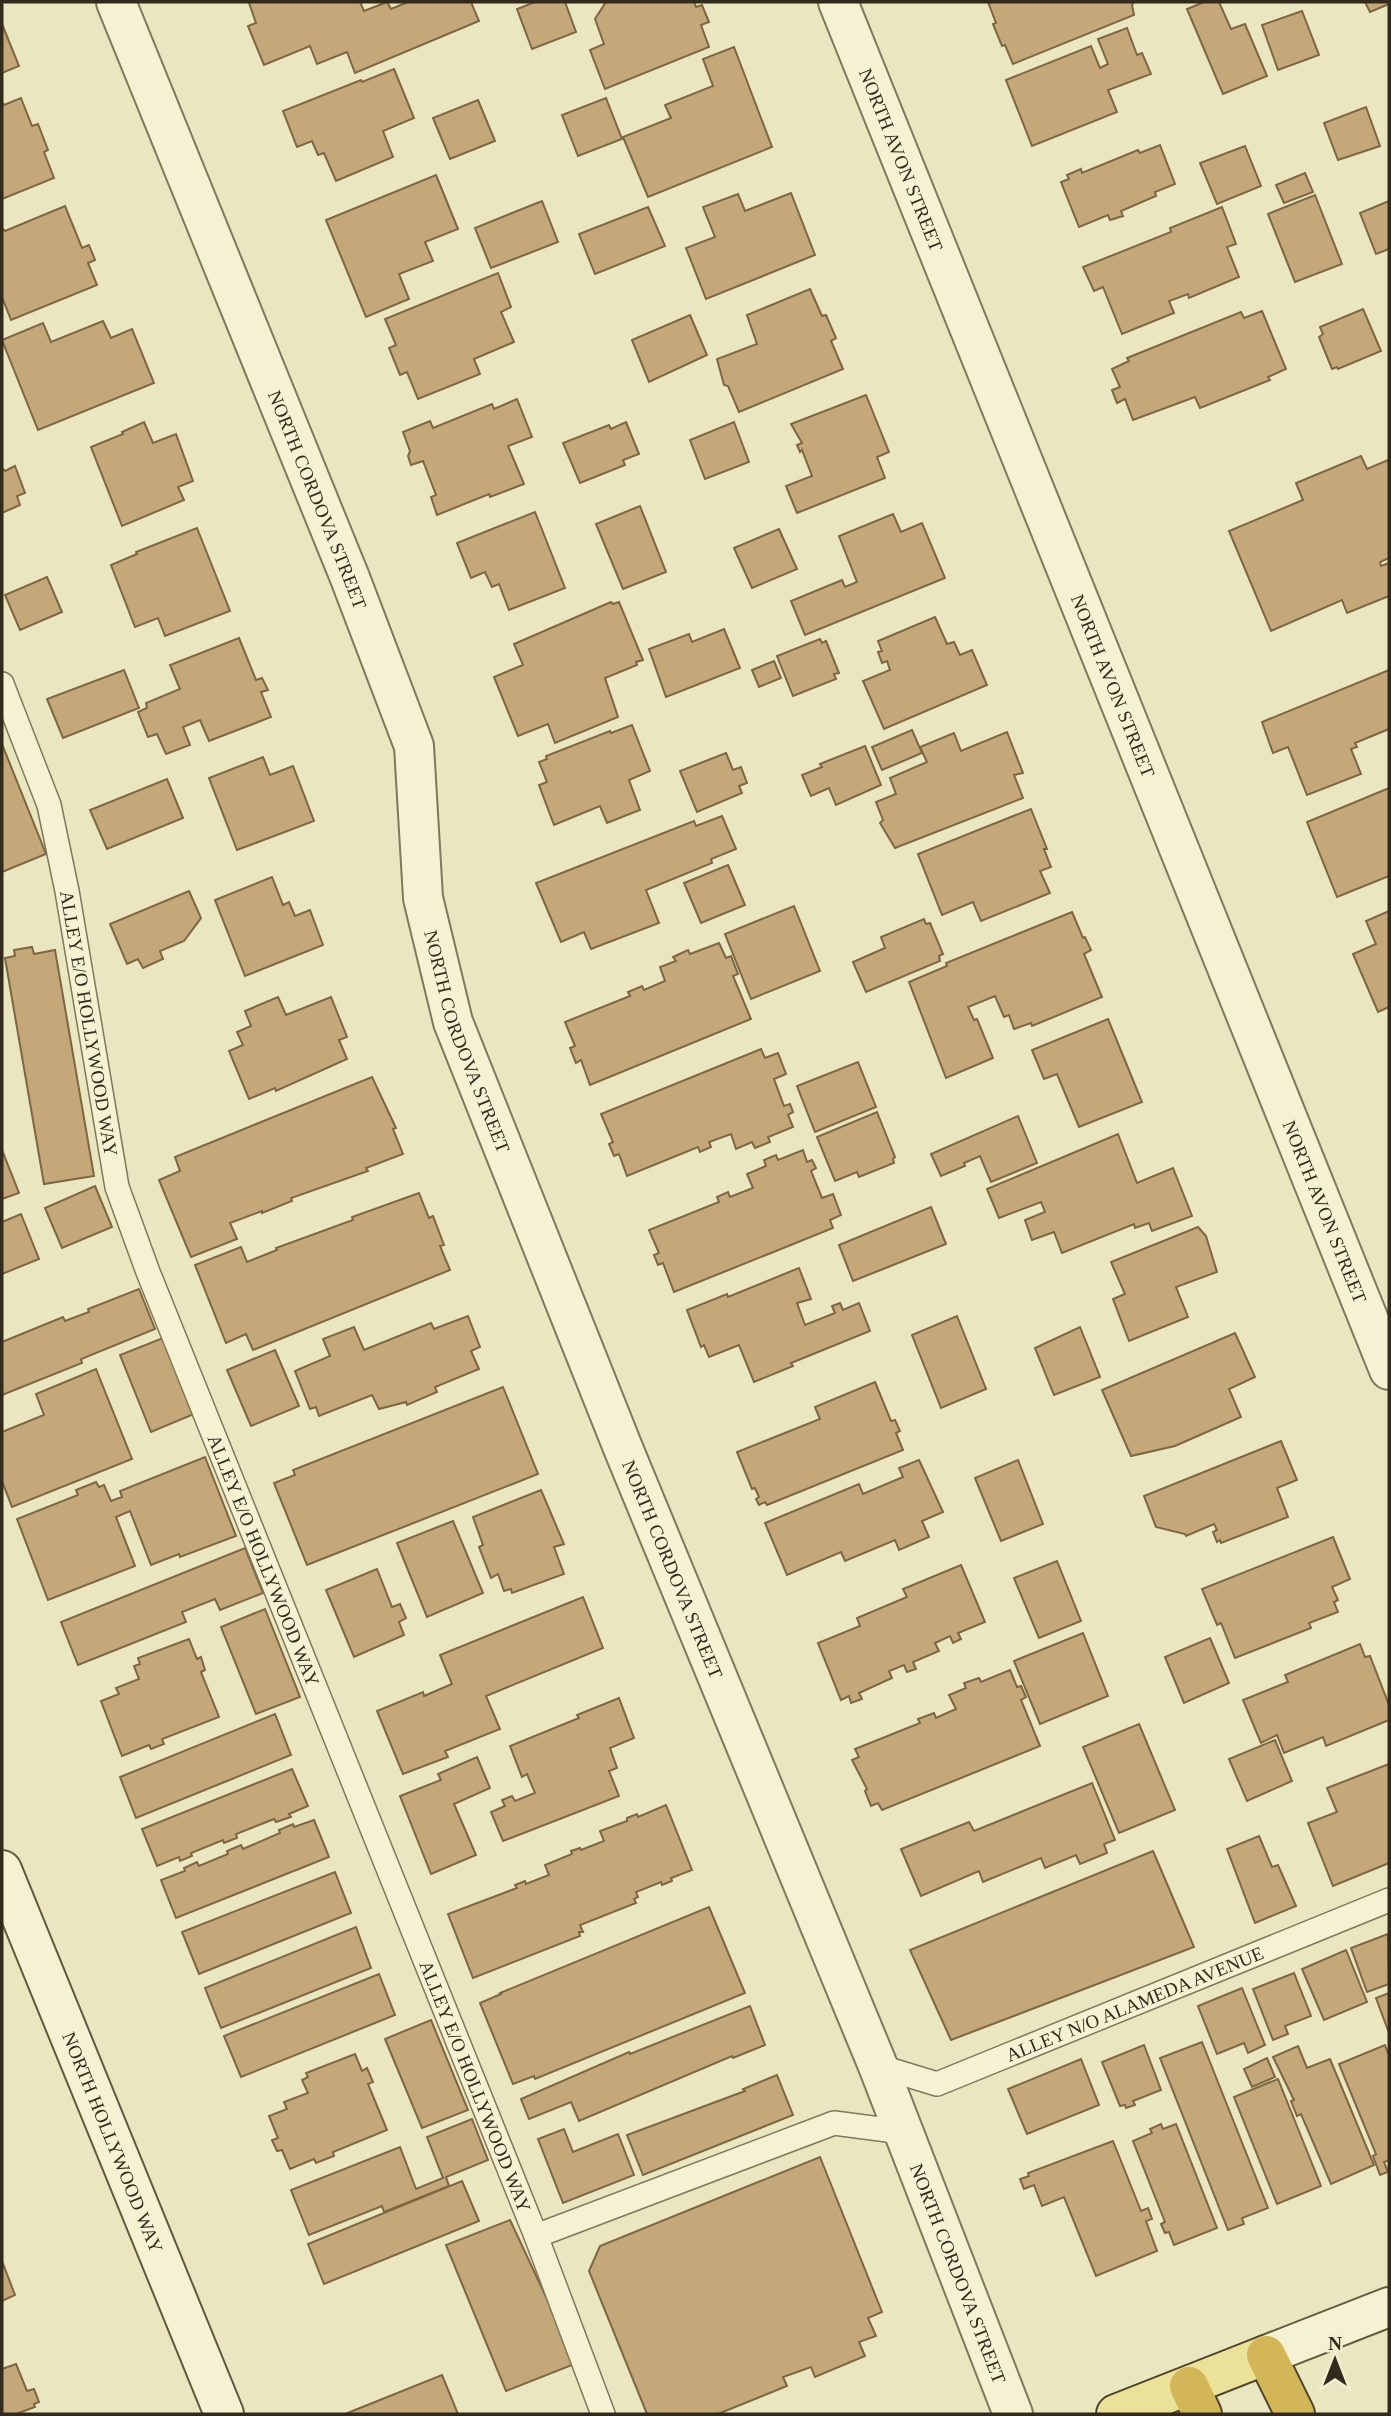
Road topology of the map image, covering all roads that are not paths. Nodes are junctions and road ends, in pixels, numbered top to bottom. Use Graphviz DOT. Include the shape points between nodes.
graph roads {
  1 [pos="116,2"];
  2 [pos="838,2"];
  3 [pos="2,684"];
  4 [pos="1389,1370"];
  5 [pos="2,1870"];
  6 [pos="1389,1900"];
  7 [pos="878,2066"];
  8 [pos="904,2132"];
  9 [pos="536,2236"];
  10 [pos="1389,2307"];
  11 [pos="1266,2356"];
  12 [pos="1195,2400"];
  13 [pos="224,2414"];
  14 [pos="603,2414"];
  15 [pos="1013,2414"];
  16 [pos="1116,2414"];
  17 [pos="1294,2414"];
  1 -- 7 [label="street, NORTH CORDOVA STREET" via="414,746 422,898 453,1022"];
  2 -- 4 [label="street, NORTH AVON STREET"];
  3 -- 9 [label="lane, ALLEY E/O HOLLYWOOD WAY" via="49,805 117,1187"];
  5 -- 13 [label="street, NORTH HOLLYWOOD WAY"];
  6 -- 7 [label="lane, ALLEY N/O ALAMEDA AVENUE" via="937,2084"];
  7 -- 8 [label="street, NORTH CORDOVA STREET"];
  8 -- 9 [label="lane" via="834,2123"];
  8 -- 15 [label="street, NORTH CORDOVA STREET"];
  9 -- 14 [label="lane, ALLEY E/O HOLLYWOOD WAY"];
  10 -- 11 [label="street"];
  11 -- 12 [label="main road"];
  11 -- 17 [label="highway"];
  12 -- 16 [label="main road"];
}
